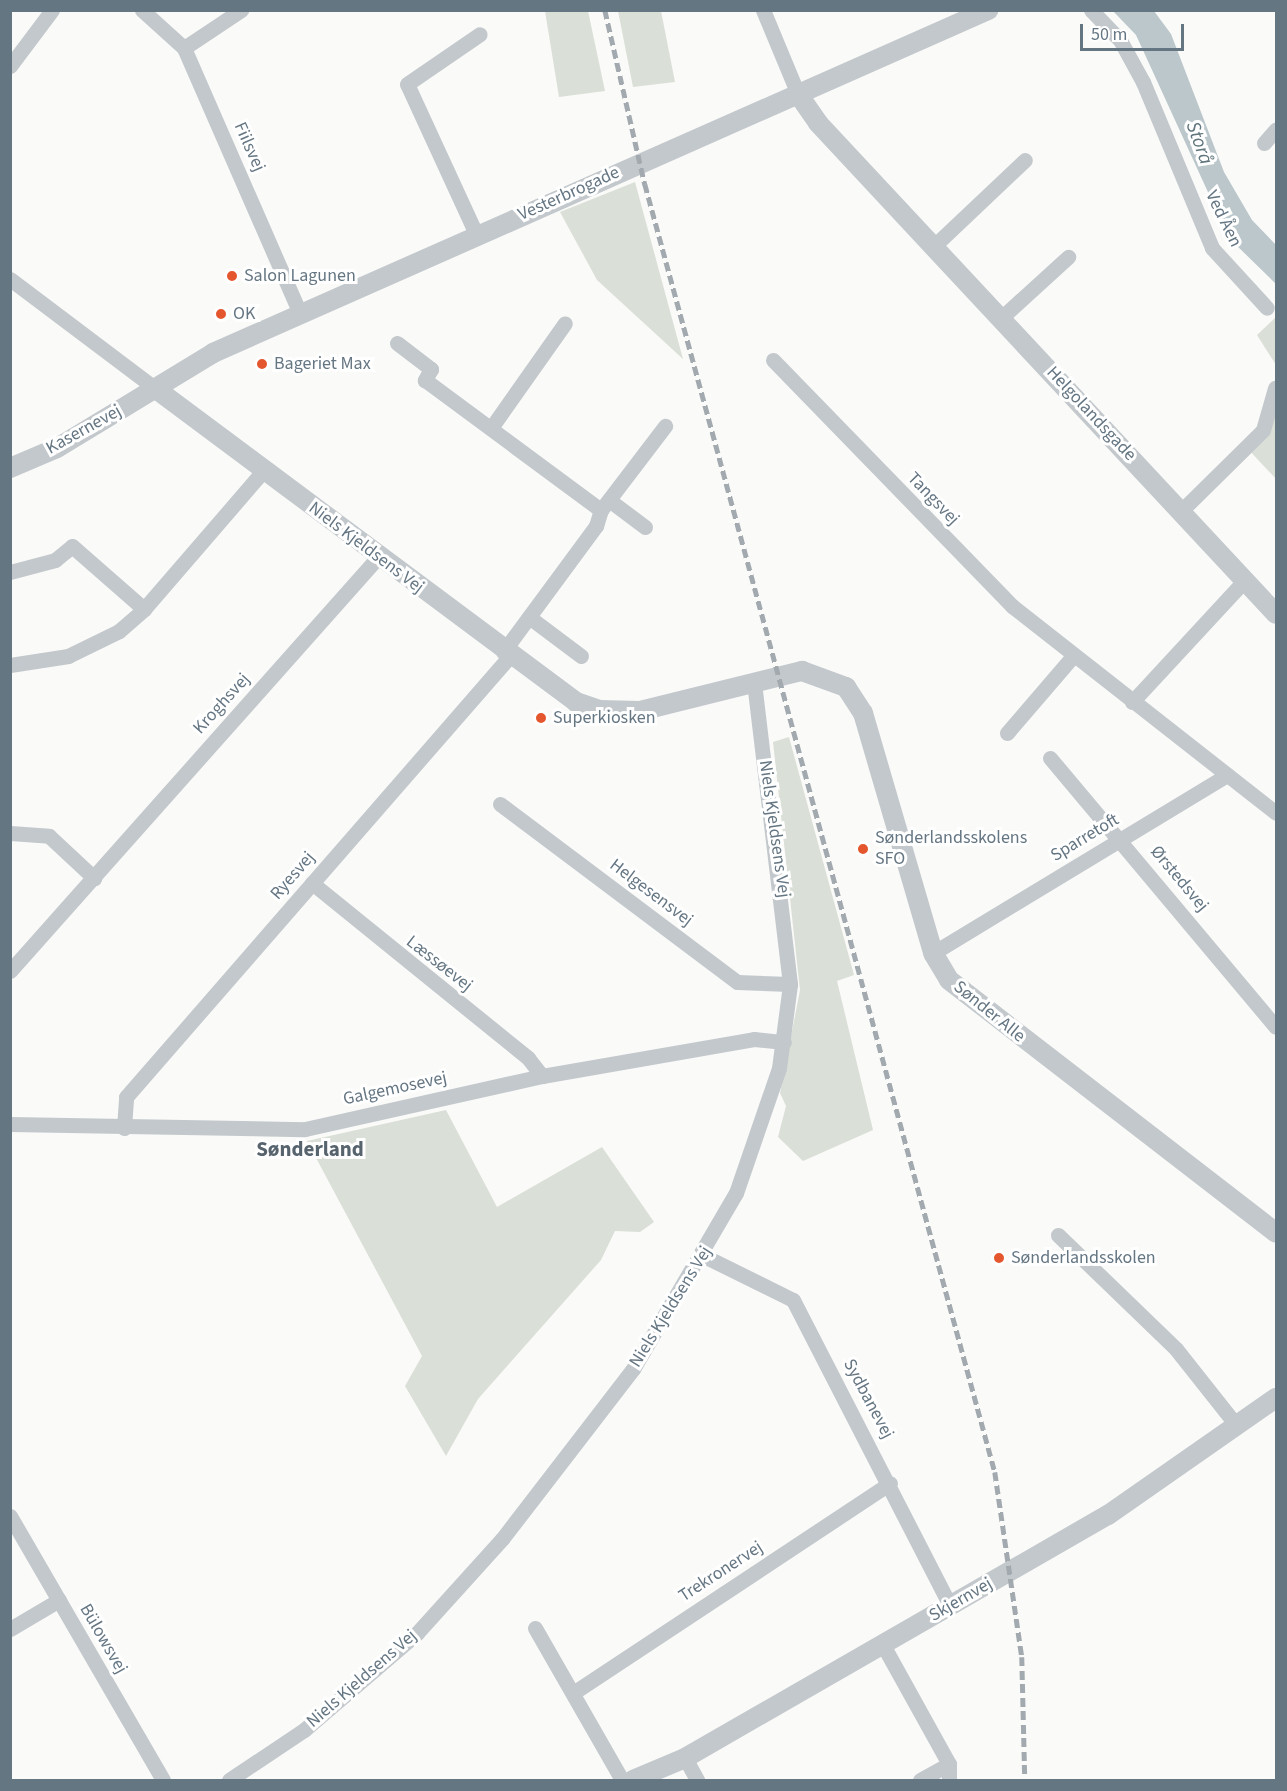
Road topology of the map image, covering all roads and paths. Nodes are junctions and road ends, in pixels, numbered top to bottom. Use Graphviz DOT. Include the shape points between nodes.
graph roads {
  1 [pos="52,10"];
  2 [pos="142,10"];
  3 [pos="241,10"];
  4 [pos="762,10"];
  5 [pos="988,10"];
  6 [pos="1091,10"];
  7 [pos="480,34"];
  8 [pos="184,48"];
  9 [pos="10,66"];
  10 [pos="798,94"];
  11 [pos="1276,129"];
  12 [pos="1264,143"];
  13 [pos="1025,160"];
  14 [pos="477,236"];
  15 [pos="934,246"];
  16 [pos="1068,256"];
  17 [pos="10,279"];
  18 [pos="1267,308"];
  19 [pos="300,313"];
  20 [pos="1001,318"];
  21 [pos="565,323"];
  22 [pos="397,344"];
  23 [pos="773,360"];
  24 [pos="1275,388"];
  25 [pos="156,389"];
  26 [pos="664,426"];
  27 [pos="491,428"];
  28 [pos="10,468"];
  29 [pos="263,471"];
  30 [pos="605,505"];
  31 [pos="1181,511"];
  32 [pos="645,527"];
  33 [pos="379,556"];
  34 [pos="10,572"];
  35 [pos="1245,580"];
  36 [pos="144,609"];
  37 [pos="1276,614"];
  38 [pos="529,617"];
  39 [pos="506,654"];
  40 [pos="581,656"];
  41 [pos="1073,656"];
  42 [pos="10,665"];
  43 [pos="779,675"];
  44 [pos="754,681"];
  45 [pos="1132,702"];
  46 [pos="1007,733"];
  47 [pos="1050,758"];
  48 [pos="1227,775"];
  49 [pos="500,804"];
  50 [pos="1276,813"];
  51 [pos="10,833"];
  52 [pos="1121,839"];
  53 [pos="94,878"];
  54 [pos="312,883"];
  55 [pos="933,953"];
  56 [pos="10,972"];
  57 [pos="790,984"];
  58 [pos="1276,1027"];
  59 [pos="784,1042"];
  60 [pos="542,1076"];
  61 [pos="10,1124"];
  62 [pos="124,1128"];
  63 [pos="1276,1233"];
  64 [pos="1058,1235"];
  65 [pos="704,1256"];
  66 [pos="1276,1398"];
  67 [pos="1237,1426"];
  68 [pos="890,1483"];
  69 [pos="10,1516"];
  70 [pos="59,1600"];
  71 [pos="951,1607"];
  72 [pos="535,1628"];
  73 [pos="10,1629"];
  74 [pos="883,1645"];
  75 [pos="573,1693"];
  76 [pos="685,1758"];
  77 [pos="949,1764"];
  78 [pos="163,1780"];
  79 [pos="229,1780"];
  80 [pos="622,1780"];
  81 [pos="633,1780"];
  82 [pos="697,1780"];
  83 [pos="920,1780"];
  84 [pos="949,1780"];
  1 -- 9 [label="street"];
  2 -- 8 [label="street, Fiilsvej"];
  3 -- 8 [label="street"];
  4 -- 10 [label="street"];
  5 -- 10 [label="street, Vesterbrogade"];
  6 -- 18 [label="street, Ved Åen" via="1120,40 1143,82 1212,248"];
  7 -- 14 [label="street" via="406,84"];
  8 -- 19 [label="street, Fiilsvej"];
  10 -- 14 [label="street, Vesterbrogade"];
  10 -- 15 [label="street, Helgolandsgade" via="818,123"];
  11 -- 12 [label="street"];
  13 -- 15 [label="street"];
  14 -- 19 [label="street, Vesterbrogade"];
  15 -- 20 [label="street, Helgolandsgade"];
  16 -- 20 [label="street"];
  17 -- 25 [label="street"];
  19 -- 25 [label="street, Vesterbrogade" via="213,353"];
  20 -- 31 [label="street, Helgolandsgade"];
  21 -- 27 [label="street"];
  22 -- 27 [label="street" via="431,369 425,380"];
  23 -- 41 [label="street, Tangsvej" via="978,575"];
  24 -- 31 [label="street" via="1263,430"];
  25 -- 28 [label="street, Kasernevej" via="57,448"];
  25 -- 29 [label="street, Niels Kjeldsens Vej"];
  26 -- 30 [label="street, Ryesvej"];
  27 -- 30 [label="street"];
  29 -- 33 [label="street, Niels Kjeldsens Vej"];
  29 -- 36 [label="street"];
  30 -- 32 [label="street"];
  30 -- 38 [label="street, Ryesvej" via="596,526"];
  31 -- 35 [label="street, Helgolandsgade"];
  33 -- 39 [label="street, Niels Kjeldsens Vej"];
  33 -- 53 [label="street, Kroghsvej"];
  34 -- 36 [label="street" via="55,560 72,546"];
  35 -- 37 [label="street, Helgolandsgade"];
  35 -- 45 [label="street"];
  36 -- 42 [label="street" via="96,644 68,656"];
  38 -- 39 [label="street, Ryesvej"];
  38 -- 40 [label="street"];
  39 -- 44 [label="street, Niels Kjeldsens Vej" via="576,702 619,713"];
  39 -- 54 [label="street, Ryesvej"];
  41 -- 45 [label="street, Tangsvej"];
  41 -- 46 [label="street"];
  43 -- 44 [label="street, Niels Kjeldsens Vej"];
  43 -- 55 [label="street, Sønder Alle" via="818,673 856,699"];
  44 -- 57 [label="street, Niels Kjeldsens Vej"];
  45 -- 48 [label="street, Tangsvej"];
  47 -- 52 [label="street, Ørstedsvej"];
  48 -- 50 [label="street, Tangsvej"];
  48 -- 52 [label="street, Sparretoft"];
  49 -- 57 [label="street, Helgesensvej" via="737,982"];
  51 -- 53 [label="street" via="49,836"];
  52 -- 55 [label="street, Sparretoft"];
  52 -- 58 [label="street, Ørstedsvej"];
  53 -- 56 [label="street, Kroghsvej"];
  54 -- 60 [label="street, Læssøevej" via="528,1058"];
  54 -- 62 [label="street, Ryesvej" via="126,1097"];
  55 -- 63 [label="street, Sønder Alle" via="968,998"];
  57 -- 59 [label="street, Niels Kjeldsens Vej"];
  59 -- 60 [label="street, Galgemosevej" via="754,1039"];
  59 -- 65 [label="street, Niels Kjeldsens Vej" via="756,1148"];
  60 -- 62 [label="street, Galgemosevej" via="305,1129"];
  61 -- 62 [label="street, Galgemosevej"];
  64 -- 67 [label="street" via="1176,1349"];
  65 -- 68 [label="street, Sydbanevej" via="793,1300"];
  65 -- 79 [label="street, Niels Kjeldsens Vej" via="626,1378 502,1539 423,1626 304,1730"];
  66 -- 67 [label="street, Skjernvej"];
  67 -- 71 [label="street, Skjernvej" via="1108,1515"];
  68 -- 71 [label="street, Sydbanevej"];
  68 -- 75 [label="street, Trekronervej"];
  69 -- 70 [label="street, Bülowsvej"];
  70 -- 73 [label="street"];
  70 -- 78 [label="street, Bülowsvej"];
  71 -- 74 [label="street, Skjernvej"];
  72 -- 75 [label="street"];
  74 -- 76 [label="street, Skjernvej"];
  74 -- 77 [label="street"];
  75 -- 80 [label="street"];
  76 -- 81 [label="street, Skjernvej"];
  76 -- 82 [label="street"];
  77 -- 83 [label="street"];
  77 -- 84 [label="street"];
}
